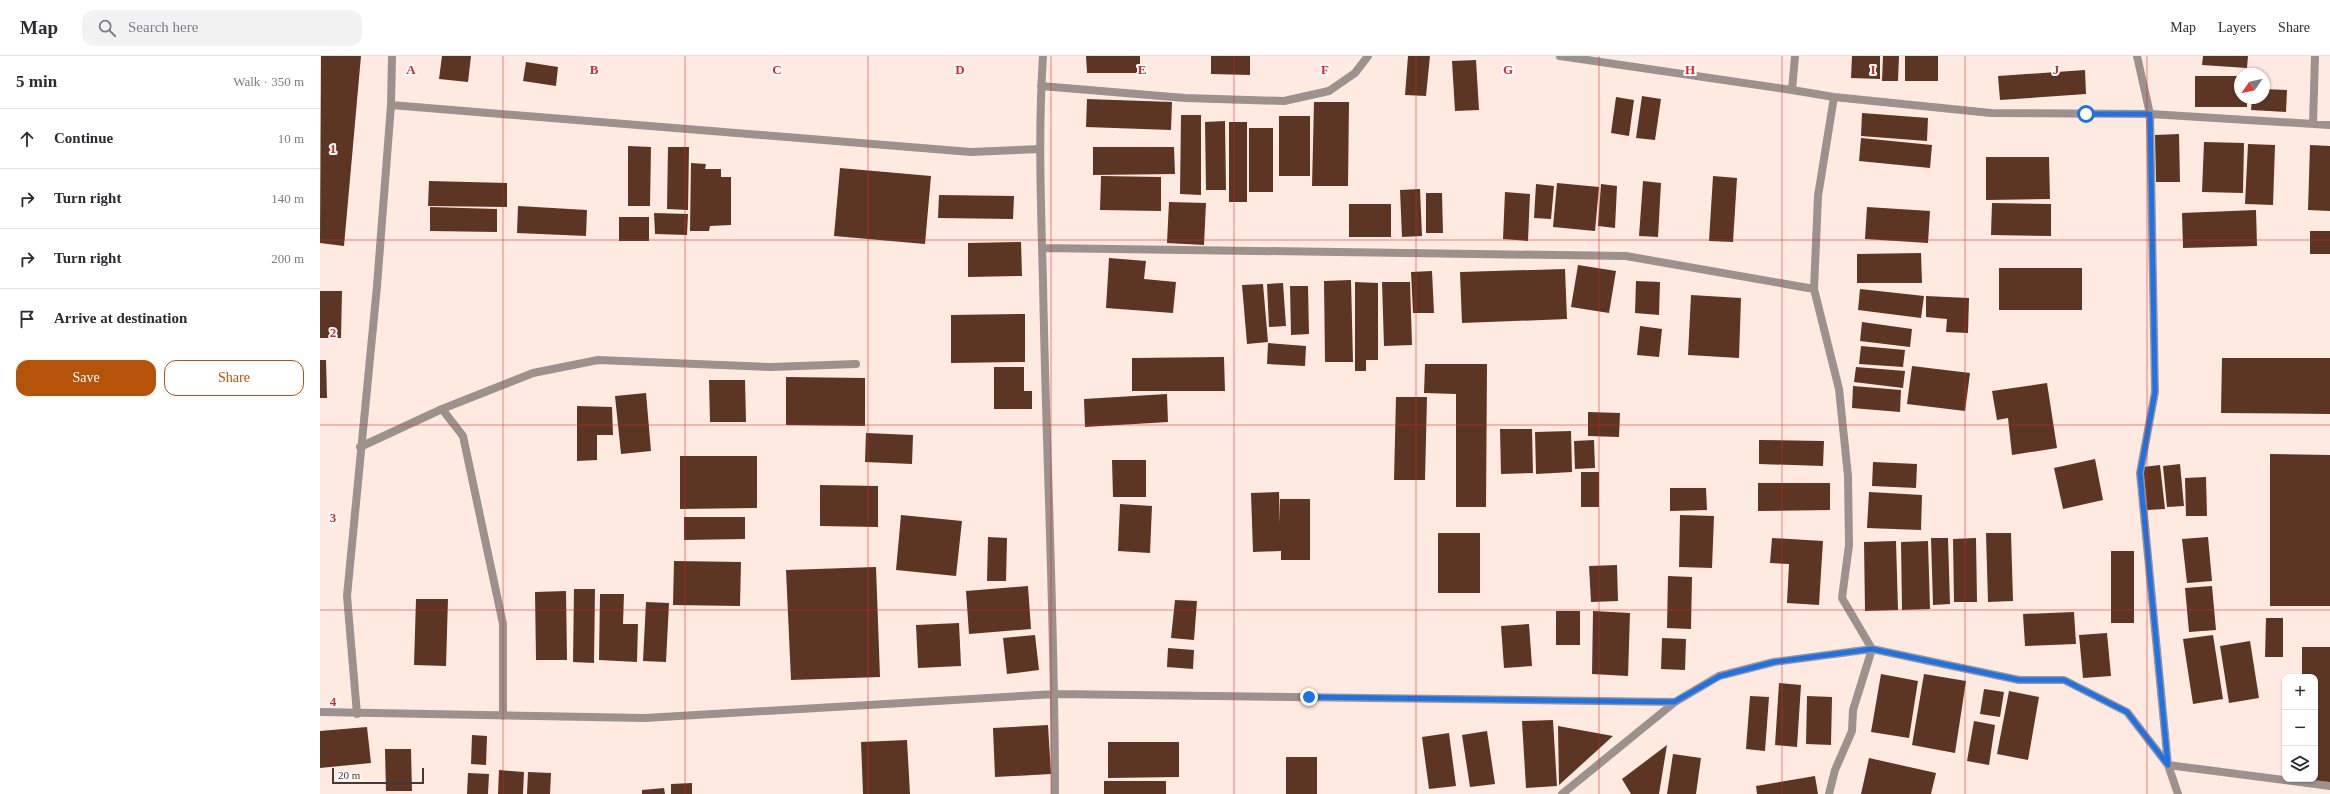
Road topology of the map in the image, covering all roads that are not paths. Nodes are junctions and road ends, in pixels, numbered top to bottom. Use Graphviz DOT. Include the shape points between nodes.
graph roads {
  1 [pos="392,56"];
  2 [pos="1042,56"];
  3 [pos="1368,56"];
  4 [pos="1560,56"];
  5 [pos="1795,56"];
  6 [pos="2137,56"];
  7 [pos="2315,56"];
  8 [pos="1041,86"];
  9 [pos="1792,90"];
  10 [pos="1834,97"];
  11 [pos="391,105"];
  12 [pos="2150,114"];
  13 [pos="2312,124"];
  14 [pos="2330,125"];
  15 [pos="1040,149"];
  16 [pos="1042,248"];
  17 [pos="1814,289"];
  18 [pos="856,364"];
  19 [pos="442,408"];
  20 [pos="360,447"];
  21 [pos="1872,649"];
  22 [pos="1055,694"];
  23 [pos="1674,702"];
  24 [pos="320,712"];
  25 [pos="357,714"];
  26 [pos="503,716"];
  27 [pos="2168,765"];
  28 [pos="2330,786"];
  29 [pos="1055,794"];
  30 [pos="1562,794"];
  31 [pos="1829,794"];
  32 [pos="2178,794"];
  1 -- 11 [label="street"];
  2 -- 8 [label="street"];
  3 -- 8 [label="street" via="1355,73 1329,91 1284,101 1185,98"];
  4 -- 9 [label="street"];
  5 -- 9 [label="street"];
  6 -- 12 [label="street"];
  7 -- 13 [label="street"];
  8 -- 15 [label="street"];
  9 -- 10 [label="street"];
  10 -- 12 [label="street" via="1990,113"];
  10 -- 17 [label="street" via="1818,196"];
  11 -- 15 [label="street" via="971,152"];
  11 -- 20 [label="street" via="377,286"];
  12 -- 13 [label="street"];
  12 -- 27 [label="street" via="2155,392 2140,473"];
  13 -- 14 [label="street"];
  15 -- 16 [label="street"];
  16 -- 17 [label="street" via="1626,256"];
  16 -- 22 [label="street"];
  17 -- 21 [label="street" via="1840,389 1848,476 1849,545 1842,598"];
  18 -- 19 [label="street" via="771,367 598,360 533,373"];
  19 -- 20 [label="street"];
  19 -- 26 [label="street" via="463,436 504,624"];
  20 -- 25 [label="street" via="347,596"];
  21 -- 23 [label="street" via="1774,662 1720,676"];
  21 -- 27 [label="street" via="2019,680 2064,680 2127,712"];
  21 -- 31 [label="street" via="1853,710 1852,731 1835,770"];
  22 -- 23 [label="street"];
  22 -- 26 [label="street" via="645,718"];
  22 -- 29 [label="street"];
  23 -- 30 [label="street"];
  24 -- 25 [label="street"];
  25 -- 26 [label="street"];
  27 -- 28 [label="street"];
  27 -- 32 [label="street"];
}
